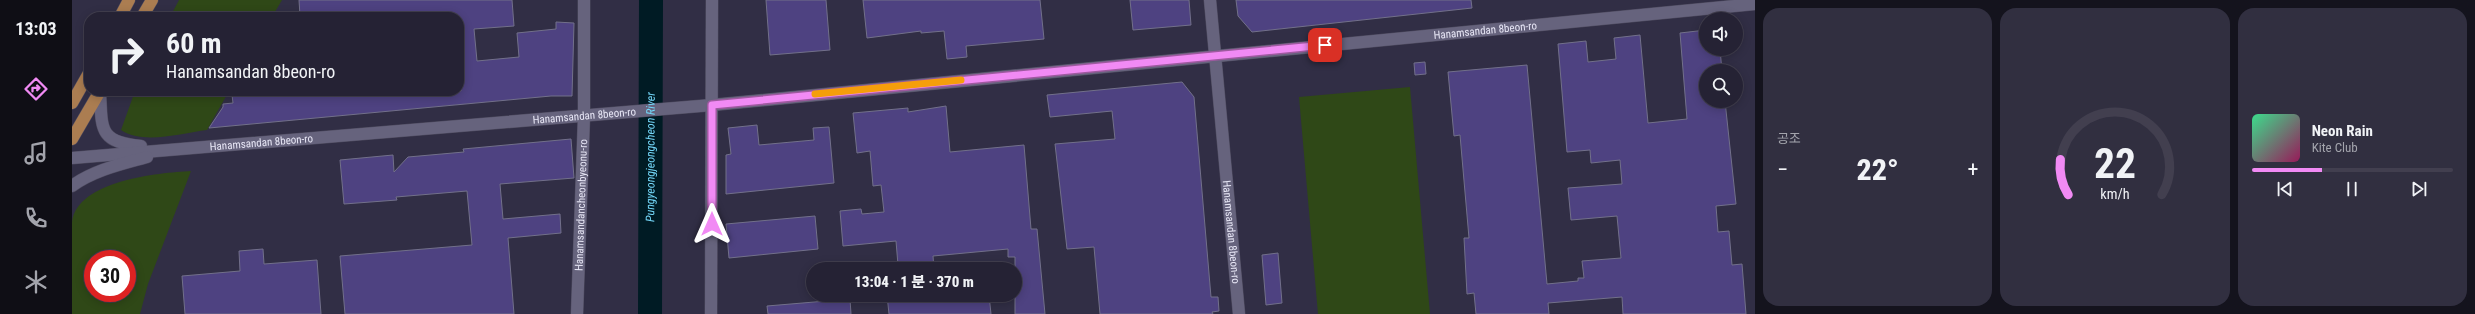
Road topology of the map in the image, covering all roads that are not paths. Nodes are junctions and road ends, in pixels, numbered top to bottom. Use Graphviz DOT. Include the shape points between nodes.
graph roads {
  1 [pos="129,0"];
  2 [pos="152,0"];
  3 [pos="584,0"];
  4 [pos="712,0"];
  5 [pos="1210,0"];
  6 [pos="1755,4"];
  7 [pos="123,12"];
  8 [pos="145,12"];
  9 [pos="1215,55"];
  10 [pos="84,82"];
  11 [pos="97,96"];
  12 [pos="100,96"];
  13 [pos="72,103"];
  14 [pos="707,105"];
  15 [pos="589,115"];
  16 [pos="72,139"];
  17 [pos="172,149"];
  18 [pos="72,158"];
  19 [pos="72,186"];
  20 [pos="578,314"];
  21 [pos="711,314"];
  22 [pos="1239,314"];
  1 -- 7 [label="main road"];
  2 -- 8 [label="main road"];
  3 -- 15 [label="street, Hanamsandancheonbyeonu-ro"];
  4 -- 14 [label="street"];
  5 -- 9 [label="street"];
  6 -- 9 [label="street, Hanamsandan 8beon-ro"];
  9 -- 14 [label="street, Hanamsandan 8beon-ro"];
  9 -- 22 [label="street, Hanamsandan 8beon-ro"];
  10 -- 13 [label="main road"];
  11 -- 16 [label="main road"];
  12 -- 17 [label="street" via="103,127 111,140 121,144"];
  14 -- 15 [label="street, Hanamsandan 8beon-ro"];
  14 -- 21 [label="street"];
  15 -- 17 [label="street, Hanamsandan 8beon-ro"];
  15 -- 20 [label="street, Hanamsandancheonbyeonu-ro"];
  17 -- 18 [label="street, Hanamsandan 8beon-ro"];
  17 -- 19 [label="street" via="106,169 81,179"];
}
